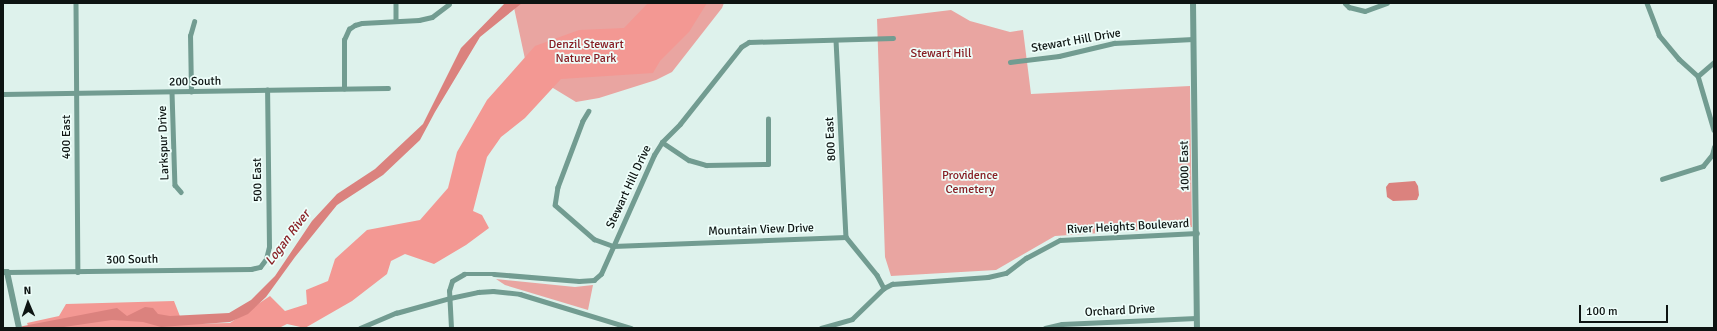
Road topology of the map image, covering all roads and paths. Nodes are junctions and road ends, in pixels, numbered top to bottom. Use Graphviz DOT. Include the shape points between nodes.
graph roads {
  1 [pos="76,3"];
  2 [pos="396,3"];
  3 [pos="1193,3"];
  4 [pos="1345,3"];
  5 [pos="1386,3"];
  6 [pos="1647,3"];
  7 [pos="450,4"];
  8 [pos="396,21"];
  9 [pos="194,22"];
  10 [pos="894,38"];
  11 [pos="1193,39"];
  12 [pos="836,40"];
  13 [pos="1010,62"];
  14 [pos="1714,62"];
  15 [pos="1698,76"];
  16 [pos="388,88"];
  17 [pos="344,89"];
  18 [pos="267,90"];
  19 [pos="172,92"];
  20 [pos="190,92"];
  21 [pos="77,93"];
  22 [pos="3,94"];
  23 [pos="589,112"];
  24 [pos="768,119"];
  25 [pos="1714,130"];
  26 [pos="662,142"];
  27 [pos="1714,147"];
  28 [pos="1662,180"];
  29 [pos="180,192"];
  30 [pos="1197,233"];
  31 [pos="846,237"];
  32 [pos="613,246"];
  33 [pos="260,267"];
  34 [pos="5,272"];
  35 [pos="78,272"];
  36 [pos="884,288"];
  37 [pos="450,298"];
  38 [pos="1196,318"];
  39 [pos="19,328"];
  40 [pos="360,328"];
  41 [pos="451,328"];
  42 [pos="631,328"];
  43 [pos="821,328"];
  44 [pos="1045,328"];
  45 [pos="1197,328"];
  1 -- 21 [label="street, 400 East"];
  2 -- 8 [label="street"];
  3 -- 11 [label="street, 1000 East"];
  4 -- 5 [label="street" via="1349,7 1365,11"];
  6 -- 15 [label="street" via="1659,35 1679,59"];
  7 -- 8 [label="street" via="432,17"];
  8 -- 17 [label="street" via="362,23 349,29 344,45"];
  9 -- 20 [label="street" via="190,36"];
  10 -- 12 [label="street, Stewart Hill Drive"];
  11 -- 13 [label="street, Stewart Hill Drive" via="1114,43 1059,56"];
  11 -- 30 [label="street, 1000 East"];
  12 -- 26 [label="street, Stewart Hill Drive" via="745,44 680,124"];
  12 -- 31 [label="street, 800 East"];
  14 -- 15 [label="street"];
  15 -- 25 [label="street"];
  16 -- 17 [label="street, 200 South"];
  17 -- 18 [label="street, 200 South"];
  18 -- 20 [label="street, 200 South"];
  18 -- 33 [label="street, 500 East" via="269,247 266,259"];
  19 -- 20 [label="street, 200 South"];
  19 -- 21 [label="street, 200 South"];
  19 -- 29 [label="street, Larkspur Drive" via="174,185"];
  21 -- 22 [label="street, 200 South"];
  21 -- 35 [label="street, 400 East"];
  23 -- 32 [label="street" via="582,121 558,187 555,205 594,239"];
  24 -- 26 [label="street" via="768,164 706,165 689,160"];
  26 -- 32 [label="street, Stewart Hill Drive"];
  27 -- 28 [label="street" via="1712,155 1703,166"];
  30 -- 36 [label="street, River Heights Boulevard" via="1060,240 1026,258 1006,273 988,277 892,284"];
  30 -- 38 [label="street, 1000 East"];
  31 -- 32 [label="street, Mountain View Drive"];
  31 -- 36 [label="street" via="877,275"];
  32 -- 37 [label="street, Stewart Hill Drive" via="601,274 594,280 464,274 452,281"];
  33 -- 35 [label="street, 300 South"];
  34 -- 35 [label="street, 300 South"];
  34 -- 39 [label="street"];
  36 -- 43 [label="street, River Heights Boulevard" via="852,319"];
  37 -- 40 [label="street" via="396,313"];
  37 -- 41 [label="street"];
  37 -- 42 [label="street" via="478,292 508,291"];
  38 -- 44 [label="street, Orchard Drive" via="1062,324"];
  38 -- 45 [label="street, 1000 East"];
}
